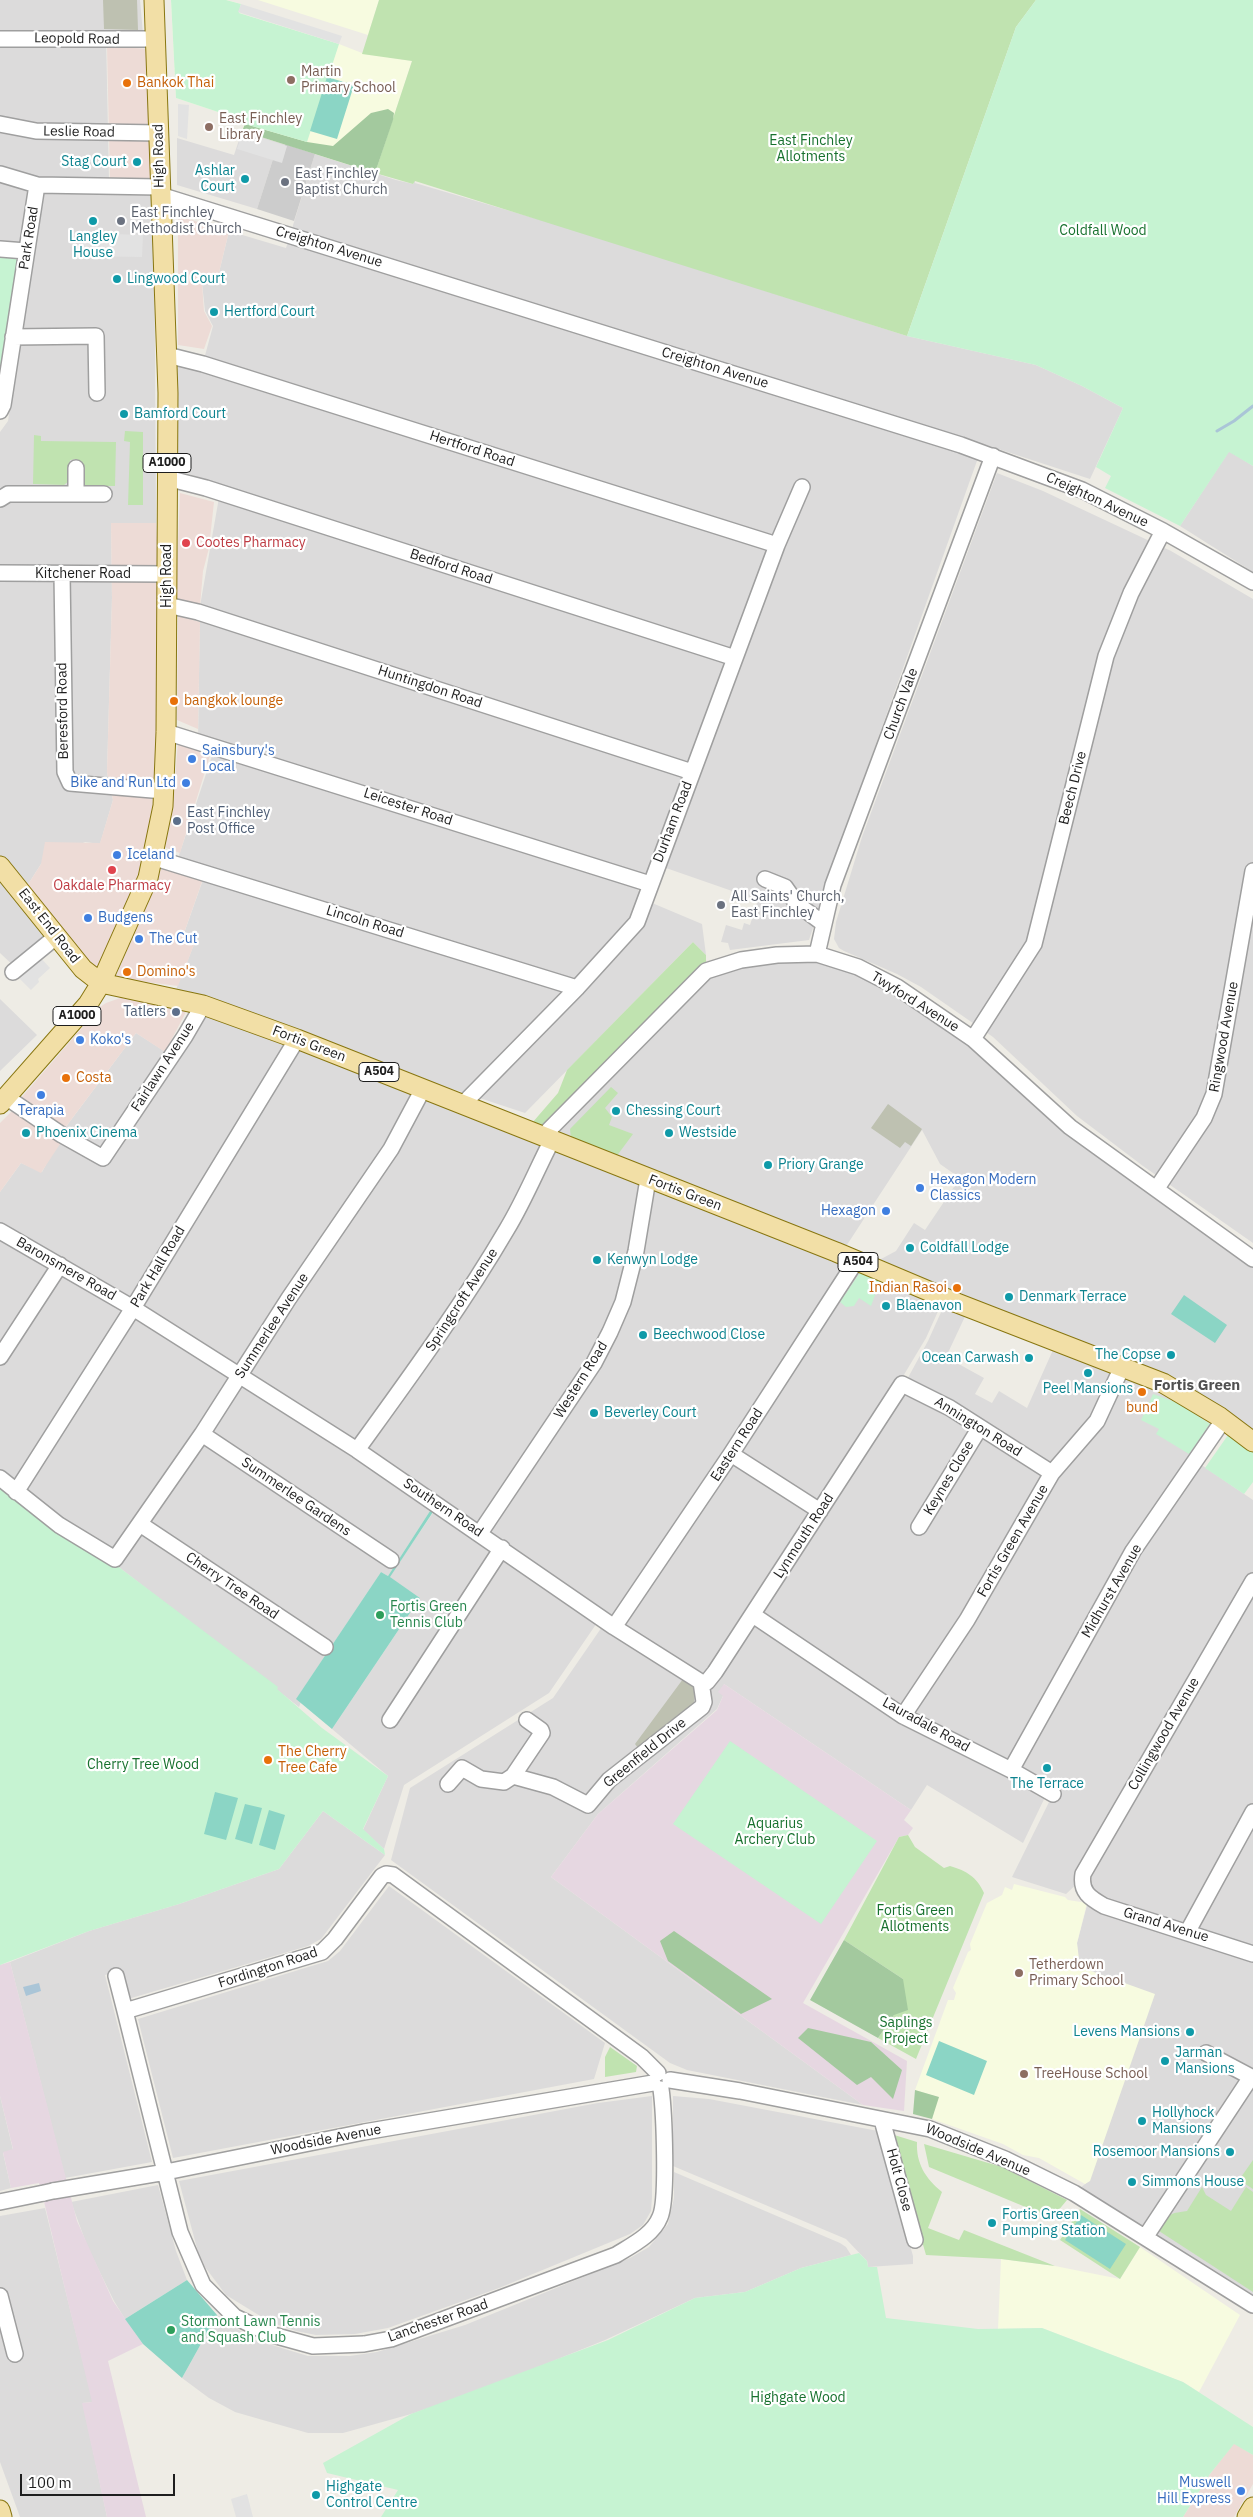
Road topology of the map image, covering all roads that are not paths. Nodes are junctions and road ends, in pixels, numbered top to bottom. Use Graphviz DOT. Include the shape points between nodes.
graph roads {
  1 [pos="154,0"];
  2 [pos="0,39"];
  3 [pos="155,40"];
  4 [pos="0,124"];
  5 [pos="159,133"];
  6 [pos="0,174"];
  7 [pos="37,185"];
  8 [pos="160,191"];
  9 [pos="0,248"];
  10 [pos="26,251"];
  11 [pos="13,337"];
  12 [pos="167,355"];
  13 [pos="97,393"];
  14 [pos="0,411"];
  15 [pos="993,456"];
  16 [pos="76,468"];
  17 [pos="167,478"];
  18 [pos="802,487"];
  19 [pos="76,494"];
  20 [pos="104,494"];
  21 [pos="0,499"];
  22 [pos="1163,531"];
  23 [pos="777,545"];
  24 [pos="0,573"];
  25 [pos="62,574"];
  26 [pos="167,574"];
  27 [pos="1253,582"];
  28 [pos="167,604"];
  29 [pos="735,658"];
  30 [pos="166,732"];
  31 [pos="692,772"];
  32 [pos="164,791"];
  33 [pos="152,857"];
  34 [pos="0,866"];
  35 [pos="1253,871"];
  36 [pos="765,879"];
  37 [pos="650,884"];
  38 [pos="824,924"];
  39 [pos="57,936"];
  40 [pos="817,954"];
  41 [pos="14,972"];
  42 [pos="101,983"];
  43 [pos="577,988"];
  44 [pos="203,1005"];
  45 [pos="297,1039"];
  46 [pos="973,1039"];
  47 [pos="423,1089"];
  48 [pos="3,1101"];
  49 [pos="462,1104"];
  50 [pos="547,1138"];
  51 [pos="648,1179"];
  52 [pos="1157,1188"];
  53 [pos="0,1231"];
  54 [pos="1253,1259"];
  55 [pos="856,1261"];
  56 [pos="60,1265"];
  57 [pos="133,1308"];
  58 [pos="181,1340"];
  59 [pos="0,1357"];
  60 [pos="1122,1366"];
  61 [pos="239,1375"];
  62 [pos="902,1384"];
  63 [pos="1224,1419"];
  64 [pos="979,1429"];
  65 [pos="202,1434"];
  66 [pos="1253,1442"];
  67 [pos="357,1450"];
  68 [pos="731,1454"];
  69 [pos="1052,1473"];
  70 [pos="0,1478"];
  71 [pos="16,1492"];
  72 [pos="820,1510"];
  73 [pos="140,1524"];
  74 [pos="919,1527"];
  75 [pos="480,1533"];
  76 [pos="502,1548"];
  77 [pos="391,1560"];
  78 [pos="1253,1581"];
  79 [pos="753,1615"];
  80 [pos="614,1626"];
  81 [pos="325,1647"];
  82 [pos="700,1682"];
  83 [pos="903,1716"];
  84 [pos="390,1720"];
  85 [pos="527,1720"];
  86 [pos="1011,1770"];
  87 [pos="512,1776"];
  88 [pos="448,1784"];
  89 [pos="1054,1794"];
  90 [pos="1253,1812"];
  91 [pos="1083,1889"];
  92 [pos="1188,1931"];
  93 [pos="1253,1954"];
  94 [pos="116,1976"];
  95 [pos="125,2011"];
  96 [pos="1206,2053"];
  97 [pos="1252,2077"];
  98 [pos="661,2081"];
  99 [pos="882,2120"];
  100 [pos="166,2172"];
  101 [pos="0,2202"];
  102 [pos="1146,2236"];
  103 [pos="915,2240"];
  104 [pos="0,2296"];
  105 [pos="1253,2305"];
  106 [pos="2,2313"];
  107 [pos="15,2354"];
  108 [pos="1253,2507"];
  109 [pos="0,2510"];
  110 [pos="2,2517"];
  111 [pos="1247,2517"];
  1 -- 3 [label="main road, High Road / A1000"];
  2 -- 3 [label="street, Leopold Road"];
  3 -- 5 [label="main road, High Road / A1000"];
  4 -- 5 [label="street, Leslie Road" via="36,131"];
  5 -- 8 [label="main road, High Road / A1000"];
  6 -- 7 [label="street"];
  7 -- 8 [label="street"];
  7 -- 10 [label="street, Park Road"];
  8 -- 12 [label="main road, High Road / A1000"];
  8 -- 15 [label="street, Creighton Avenue"];
  9 -- 10 [label="street"];
  10 -- 11 [label="street, Park Road"];
  11 -- 13 [label="street" via="96,336"];
  11 -- 14 [label="street, Park Road"];
  12 -- 17 [label="main road, High Road / A1000"];
  12 -- 23 [label="street, Hertford Road" via="212,366"];
  15 -- 22 [label="street, Creighton Avenue" via="1082,490"];
  15 -- 38 [label="street, Church Vale" via="834,885"];
  16 -- 19 [label="street"];
  17 -- 26 [label="main road, High Road / A1000"];
  17 -- 29 [label="street, Bedford Road"];
  18 -- 23 [label="street, Durham Road"];
  19 -- 20 [label="street"];
  19 -- 21 [label="street" via="8,494"];
  22 -- 27 [label="street, Creighton Avenue"];
  22 -- 46 [label="street, Beech Drive" via="1131,593 1106,656 1034,944"];
  23 -- 29 [label="street, Durham Road"];
  24 -- 25 [label="street, Kitchener Road"];
  25 -- 26 [label="street, Kitchener Road"];
  25 -- 32 [label="street, Beresford Road" via="64,772 70,783"];
  26 -- 28 [label="main road, High Road / A1000"];
  28 -- 30 [label="main road, High Road / A1000"];
  28 -- 31 [label="street, Huntingdon Road"];
  29 -- 31 [label="street, Durham Road"];
  30 -- 32 [label="main road, High Road / A1000"];
  30 -- 37 [label="street, Leicester Road"];
  31 -- 37 [label="street, Durham Road"];
  32 -- 33 [label="main road, High Road / A1000"];
  33 -- 42 [label="main road, High Road / A1000" via="148,878"];
  33 -- 43 [label="street, Lincoln Road"];
  34 -- 39 [label="main road, East End Road / A504"];
  35 -- 52 [label="street, Ringwood Avenue" via="1214,1094 1204,1118"];
  36 -- 38 [label="street" via="785,887 797,904"];
  37 -- 43 [label="street, Durham Road" via="637,922"];
  38 -- 40 [label="street, Church Vale"];
  39 -- 41 [label="street"];
  39 -- 42 [label="main road, East End Road / A504" via="83,969"];
  40 -- 46 [label="street, Twyford Avenue" via="858,967 897,987"];
  40 -- 50 [label="street, Twyford Avenue" via="741,960 706,970"];
  42 -- 44 [label="main road, Fortis Green / A504"];
  42 -- 48 [label="main road, High Road / A1000" via="88,1004"];
  43 -- 49 [label="street, Durham Road"];
  44 -- 45 [label="main road, Fortis Green / A504"];
  44 -- 48 [label="street, Fairlawn Avenue" via="104,1158"];
  45 -- 47 [label="main road, Fortis Green / A504"];
  45 -- 57 [label="street, Park Hall Road"];
  46 -- 52 [label="street, Twyford Avenue" via="1070,1127"];
  47 -- 49 [label="main road, Fortis Green / A504"];
  47 -- 61 [label="street, Summerlee Avenue" via="391,1148"];
  49 -- 50 [label="main road, Fortis Green / A504"];
  50 -- 51 [label="main road, Fortis Green / A504"];
  50 -- 67 [label="street, Springcroft Avenue" via="509,1227 478,1278 442,1334"];
  51 -- 55 [label="main road, Fortis Green / A504"];
  51 -- 75 [label="street, Western Road" via="636,1251 610,1332 594,1363"];
  52 -- 54 [label="street, Twyford Avenue"];
  53 -- 56 [label="street, Baronsmere Road"];
  55 -- 60 [label="main road, Fortis Green / A504"];
  55 -- 68 [label="street, Eastern Road"];
  56 -- 57 [label="street, Baronsmere Road"];
  56 -- 59 [label="street"];
  57 -- 58 [label="street, Baronsmere Road"];
  57 -- 71 [label="street, Park Hall Road"];
  58 -- 61 [label="street, Southern Road"];
  60 -- 63 [label="main road, Fortis Green / A504" via="1184,1394"];
  60 -- 69 [label="street, Fortis Green Avenue" via="1096,1421"];
  61 -- 65 [label="street, Summerlee Avenue"];
  61 -- 67 [label="street, Southern Road"];
  62 -- 64 [label="street, Annington Road" via="950,1408"];
  62 -- 72 [label="street, Lynmouth Road"];
  63 -- 66 [label="main road, Fortis Green / A504"];
  63 -- 86 [label="street, Midhurst Avenue" via="1134,1551"];
  64 -- 69 [label="street, Annington Road"];
  64 -- 74 [label="street, Keynes Close"];
  65 -- 73 [label="street, Summerlee Avenue"];
  65 -- 77 [label="street, Summerlee Gardens"];
  67 -- 75 [label="street, Southern Road"];
  68 -- 72 [label="street"];
  68 -- 80 [label="street, Eastern Road"];
  69 -- 83 [label="street, Fortis Green Avenue" via="967,1620"];
  70 -- 71 [label="street"];
  71 -- 73 [label="street, Summerlee Avenue" via="59,1525 115,1559"];
  72 -- 79 [label="street, Lynmouth Road"];
  73 -- 81 [label="street, Cherry Tree Road"];
  75 -- 76 [label="street, Southern Road"];
  76 -- 80 [label="street, Southern Road"];
  76 -- 84 [label="street"];
  78 -- 91 [label="street, Collingwood Avenue" via="1083,1874"];
  79 -- 82 [label="street, Lynmouth Road" via="710,1679"];
  79 -- 83 [label="street, Lauradale Road"];
  80 -- 82 [label="street, Southern Road"];
  82 -- 87 [label="street, Greenfield Drive" via="702,1707 609,1780 588,1805 553,1787"];
  83 -- 86 [label="street, Lauradale Road"];
  85 -- 87 [label="street" via="542,1732"];
  86 -- 89 [label="street, Lauradale Road"];
  87 -- 88 [label="street, Greenfield Drive" via="504,1782 481,1779 462,1768"];
  90 -- 92 [label="street"];
  91 -- 92 [label="street, Grand Avenue" via="1104,1906"];
  92 -- 93 [label="street, Grand Avenue"];
  94 -- 95 [label="street"];
  95 -- 98 [label="street, Fordington Road" via="322,1952 386,1874 393,1875 642,2057"];
  95 -- 100 [label="street"];
  96 -- 97 [label="street"];
  97 -- 102 [label="street"];
  98 -- 99 [label="street, Woodside Avenue" via="740,2091"];
  98 -- 100 [label="street, Woodside Avenue" via="364,2132"];
  98 -- 100 [label="street, Lanchester Road" via="664,2186 661,2217 650,2232 616,2255 391,2339 364,2344 313,2346 273,2335 235,2317 203,2285 180,2232"];
  99 -- 102 [label="street, Woodside Avenue" via="930,2129 1005,2159 1074,2193"];
  99 -- 103 [label="street, Holt Close"];
  100 -- 101 [label="street, Woodside Avenue, bridge"];
  102 -- 105 [label="street, Woodside Avenue"];
  104 -- 106 [label="street"];
  106 -- 107 [label="street"];
  108 -- 111 [label="main road"];
  109 -- 110 [label="main road"];
}
